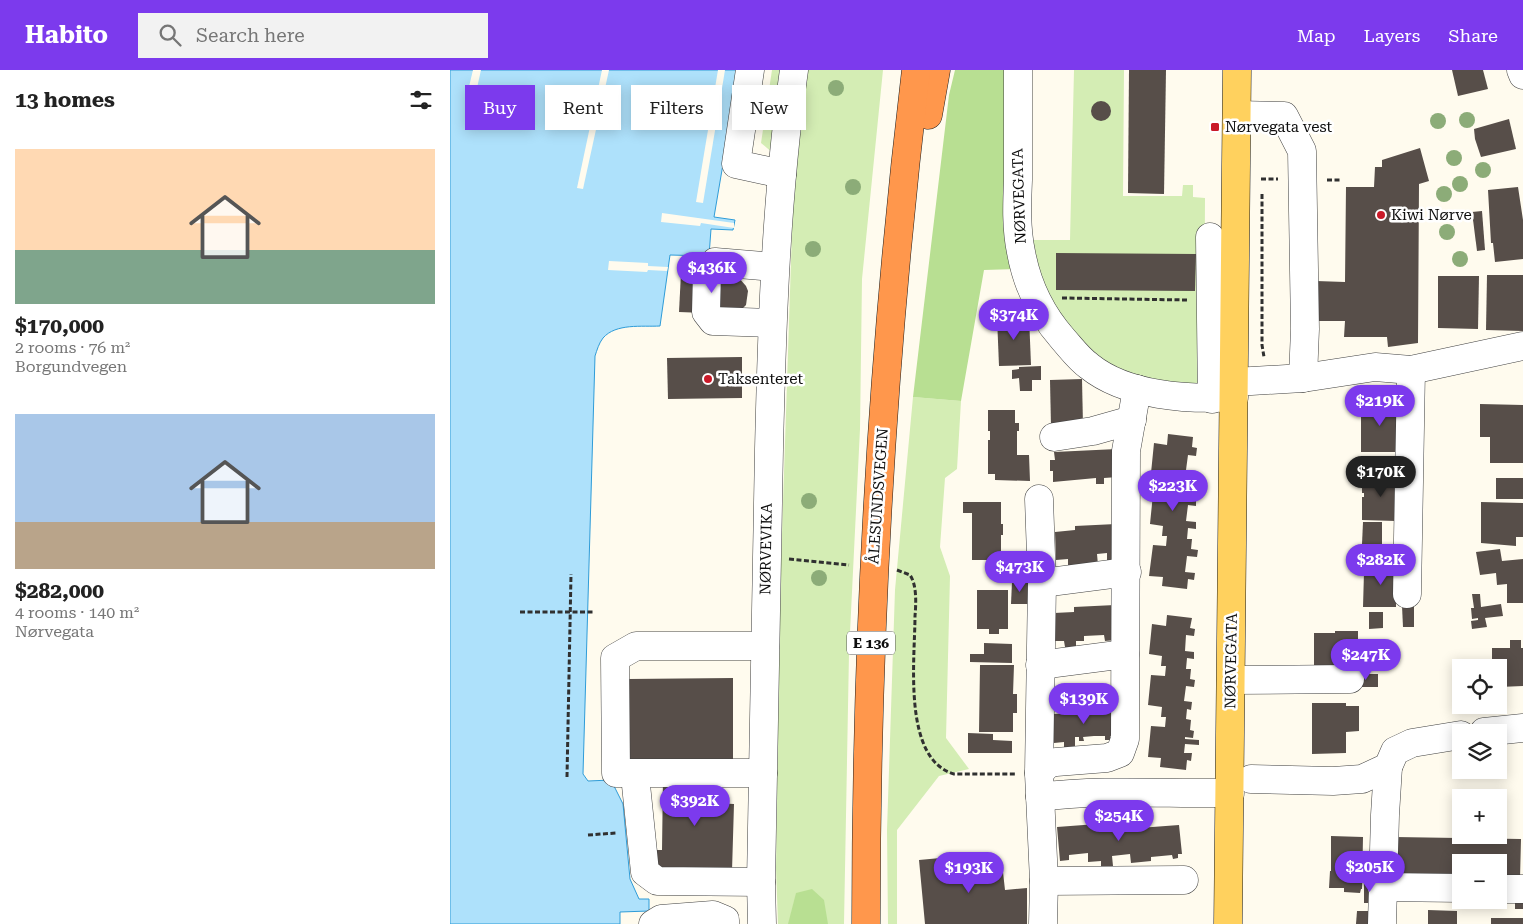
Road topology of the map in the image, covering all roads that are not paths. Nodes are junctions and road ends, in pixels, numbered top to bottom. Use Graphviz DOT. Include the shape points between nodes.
graph roads {
  1 [pos="750,70"];
  2 [pos="794,70"];
  3 [pos="916,70"];
  4 [pos="936,70"];
  5 [pos="1018,70"];
  6 [pos="1237,70"];
  7 [pos="1521,70"];
  8 [pos="1523,76"];
  9 [pos="1237,115"];
  10 [pos="908,137"];
  11 [pos="782,174"];
  12 [pos="1210,237"];
  13 [pos="775,267"];
  14 [pos="772,323"];
  15 [pos="1523,346"];
  16 [pos="1411,370"];
  17 [pos="1303,378"];
  18 [pos="1137,389"];
  19 [pos="1227,393"];
  20 [pos="1132,420"];
  21 [pos="1054,437"];
  22 [pos="1038,499"];
  23 [pos="1127,572"];
  24 [pos="1042,583"];
  25 [pos="1407,594"];
  26 [pos="764,646"];
  27 [pos="1125,654"];
  28 [pos="1040,665"];
  29 [pos="1350,679"];
  30 [pos="1231,680"];
  31 [pos="1523,728"];
  32 [pos="1507,730"];
  33 [pos="1452,736"];
  34 [pos="1388,767"];
  35 [pos="763,773"];
  36 [pos="1040,785"];
  37 [pos="636,786"];
  38 [pos="1241,786"];
  39 [pos="1184,880"];
  40 [pos="1044,881"];
  41 [pos="761,882"];
  42 [pos="1382,887"];
  43 [pos="1452,888"];
  44 [pos="1507,889"];
  45 [pos="1523,889"];
  46 [pos="653,924"];
  47 [pos="725,924"];
  48 [pos="762,924"];
  49 [pos="866,924"];
  50 [pos="1043,924"];
  51 [pos="1228,924"];
  52 [pos="1382,924"];
  1 -- 11 [label="street" via="736,164"];
  2 -- 11 [label="street, NØRVEVIKA"];
  3 -- 10 [label="highway, ÅLESUNDSVEGEN / E 136"];
  4 -- 10 [label="highway" via="928,116"];
  5 -- 18 [label="street, NØRVEGATA" via="1017,213 1020,250 1027,278 1037,304 1070,348 1089,367 1105,377"];
  6 -- 9 [label="main road, NØRVEGATA"];
  7 -- 8 [label="street"];
  9 -- 17 [label="street" via="1284,116 1302,151"];
  9 -- 19 [label="main road, NØRVEGATA"];
  10 -- 49 [label="highway, ÅLESUNDSVEGEN / E 136" via="892,294 875,530"];
  11 -- 13 [label="street, NØRVEVIKA"];
  12 -- 19 [label="street" via="1211,301"];
  13 -- 14 [label="street, NØRVEVIKA"];
  13 -- 14 [label="street" via="715,262 707,272 706,312 713,321"];
  14 -- 26 [label="street, NØRVEVIKA"];
  15 -- 16 [label="street"];
  16 -- 17 [label="street" via="1375,367"];
  16 -- 25 [label="street"];
  17 -- 19 [label="street"];
  18 -- 19 [label="street, NØRVEGATA" via="1161,395"];
  18 -- 20 [label="street"];
  19 -- 30 [label="main road, NØRVEGATA"];
  20 -- 21 [label="street"];
  20 -- 23 [label="street" via="1126,451"];
  22 -- 24 [label="street"];
  23 -- 24 [label="street"];
  23 -- 27 [label="street"];
  24 -- 28 [label="street"];
  26 -- 35 [label="street, NØRVEVIKA"];
  26 -- 35 [label="street" via="636,646 615,658 616,773"];
  27 -- 28 [label="street"];
  27 -- 36 [label="street" via="1125,739 1120,753 1107,758 1048,764"];
  28 -- 36 [label="street"];
  29 -- 30 [label="street"];
  30 -- 38 [label="main road, NØRVEGATA"];
  31 -- 32 [label="street"];
  33 -- 34 [label="street" via="1412,743 1395,751"];
  34 -- 38 [label="street" via="1362,780"];
  34 -- 42 [label="street"];
  35 -- 41 [label="street, NØRVEVIKA"];
  36 -- 38 [label="street" via="1068,794"];
  36 -- 40 [label="street"];
  37 -- 41 [label="street" via="645,872 657,882"];
  38 -- 51 [label="main road, NØRVEGATA"];
  39 -- 40 [label="street"];
  40 -- 50 [label="street"];
  41 -- 48 [label="street, NØRVEVIKA"];
  42 -- 43 [label="street"];
  42 -- 52 [label="street"];
  44 -- 45 [label="street"];
  46 -- 47 [label="street" via="661,919 713,915 725,920"];
}
